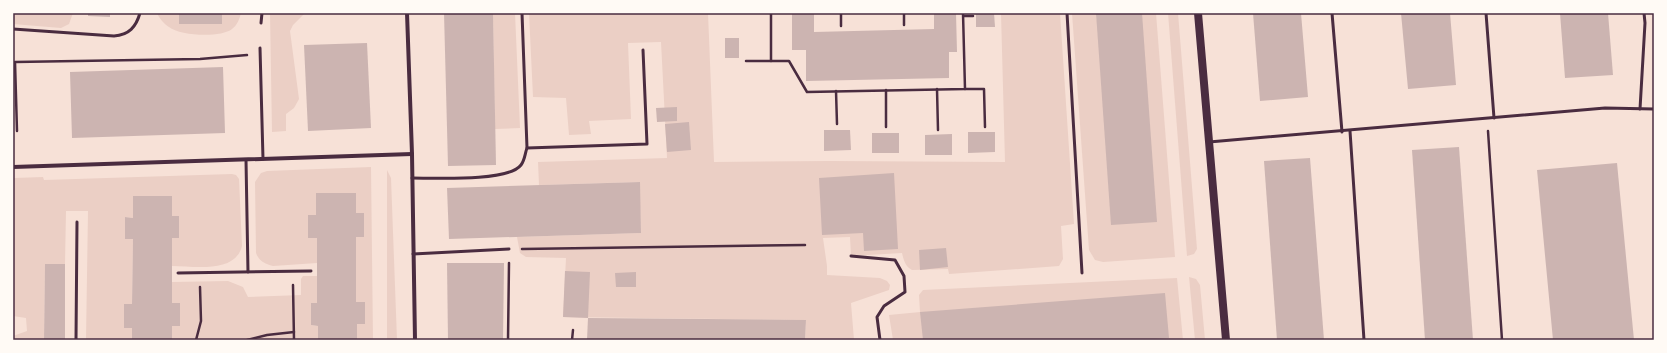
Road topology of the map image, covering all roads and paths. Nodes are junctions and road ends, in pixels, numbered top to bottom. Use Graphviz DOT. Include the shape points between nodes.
graph roads {
  1 [pos="140,13"];
  2 [pos="262,13"];
  3 [pos="408,13"];
  4 [pos="522,13"];
  5 [pos="771,13"];
  6 [pos="841,13"];
  7 [pos="904,13"];
  8 [pos="1067,13"];
  9 [pos="1198,13"];
  10 [pos="1332,13"];
  11 [pos="1486,13"];
  12 [pos="1644,13"];
  13 [pos="963,15"];
  14 [pos="973,16"];
  15 [pos="261,23"];
  16 [pos="904,25"];
  17 [pos="841,26"];
  18 [pos="13,29"];
  19 [pos="260,48"];
  20 [pos="643,50"];
  21 [pos="771,61"];
  22 [pos="746,62"];
  23 [pos="937,89"];
  24 [pos="965,89"];
  25 [pos="886,90"];
  26 [pos="836,91"];
  27 [pos="1640,108"];
  28 [pos="1654,109"];
  29 [pos="1494,118"];
  30 [pos="1487,119"];
  31 [pos="836,124"];
  32 [pos="886,127"];
  33 [pos="985,127"];
  34 [pos="938,130"];
  35 [pos="18,131"];
  36 [pos="1350,131"];
  37 [pos="1342,132"];
  38 [pos="1209,142"];
  39 [pos="527,148"];
  40 [pos="412,154"];
  41 [pos="263,159"];
  42 [pos="246,160"];
  43 [pos="13,167"];
  44 [pos="412,178"];
  45 [pos="77,222"];
  46 [pos="805,244"];
  47 [pos="509,249"];
  48 [pos="414,254"];
  49 [pos="851,256"];
  50 [pos="311,270"];
  51 [pos="293,271"];
  52 [pos="248,272"];
  53 [pos="178,273"];
  54 [pos="200,273"];
  55 [pos="1082,273"];
  56 [pos="572,330"];
  57 [pos="294,332"];
  58 [pos="76,340"];
  59 [pos="196,340"];
  60 [pos="247,340"];
  61 [pos="294,340"];
  62 [pos="415,340"];
  63 [pos="508,340"];
  64 [pos="572,340"];
  65 [pos="880,340"];
  66 [pos="1226,340"];
  67 [pos="1364,340"];
  68 [pos="1502,340"];
  1 -- 18 [label="lane" via="138,22 131,31 118,36"];
  2 -- 15 [label="lane"];
  3 -- 40 [label="street"];
  4 -- 39 [label="lane"];
  5 -- 21 [label="path"];
  6 -- 17 [label="path"];
  7 -- 16 [label="path"];
  8 -- 55 [label="lane"];
  9 -- 38 [label="main road"];
  10 -- 37 [label="lane"];
  11 -- 29 [label="lane"];
  12 -- 27 [label="lane"];
  13 -- 14 [label="path"];
  13 -- 24 [label="path"];
  19 -- 35 [label="path" via="246,55 200,59 14,62"];
  19 -- 41 [label="lane"];
  20 -- 39 [label="lane" via="647,144"];
  21 -- 22 [label="path"];
  21 -- 26 [label="path" via="789,61 807,92"];
  23 -- 24 [label="path"];
  23 -- 25 [label="path"];
  23 -- 34 [label="path"];
  24 -- 33 [label="path" via="984,88"];
  25 -- 26 [label="path"];
  25 -- 32 [label="path"];
  26 -- 31 [label="path"];
  27 -- 28 [label="lane"];
  27 -- 29 [label="lane" via="1605,108"];
  29 -- 30 [label="lane"];
  30 -- 36 [label="lane"];
  30 -- 68 [label="path"];
  36 -- 37 [label="lane"];
  36 -- 67 [label="lane"];
  37 -- 38 [label="lane"];
  38 -- 66 [label="main road"];
  39 -- 44 [label="lane" via="521,165 498,176"];
  40 -- 41 [label="street"];
  40 -- 44 [label="street"];
  41 -- 42 [label="street"];
  42 -- 43 [label="street"];
  42 -- 52 [label="lane"];
  44 -- 48 [label="street"];
  45 -- 58 [label="lane"];
  46 -- 47 [label="path"];
  47 -- 48 [label="lane"];
  47 -- 63 [label="path"];
  48 -- 62 [label="street"];
  49 -- 65 [label="lane" via="895,260 904,276 905,292 884,306 877,317"];
  50 -- 51 [label="lane"];
  51 -- 52 [label="lane"];
  51 -- 57 [label="path"];
  52 -- 54 [label="lane"];
  53 -- 54 [label="lane"];
  54 -- 59 [label="path" via="201,321"];
  56 -- 64 [label="path"];
  57 -- 60 [label="path"];
  57 -- 61 [label="path"];
}
